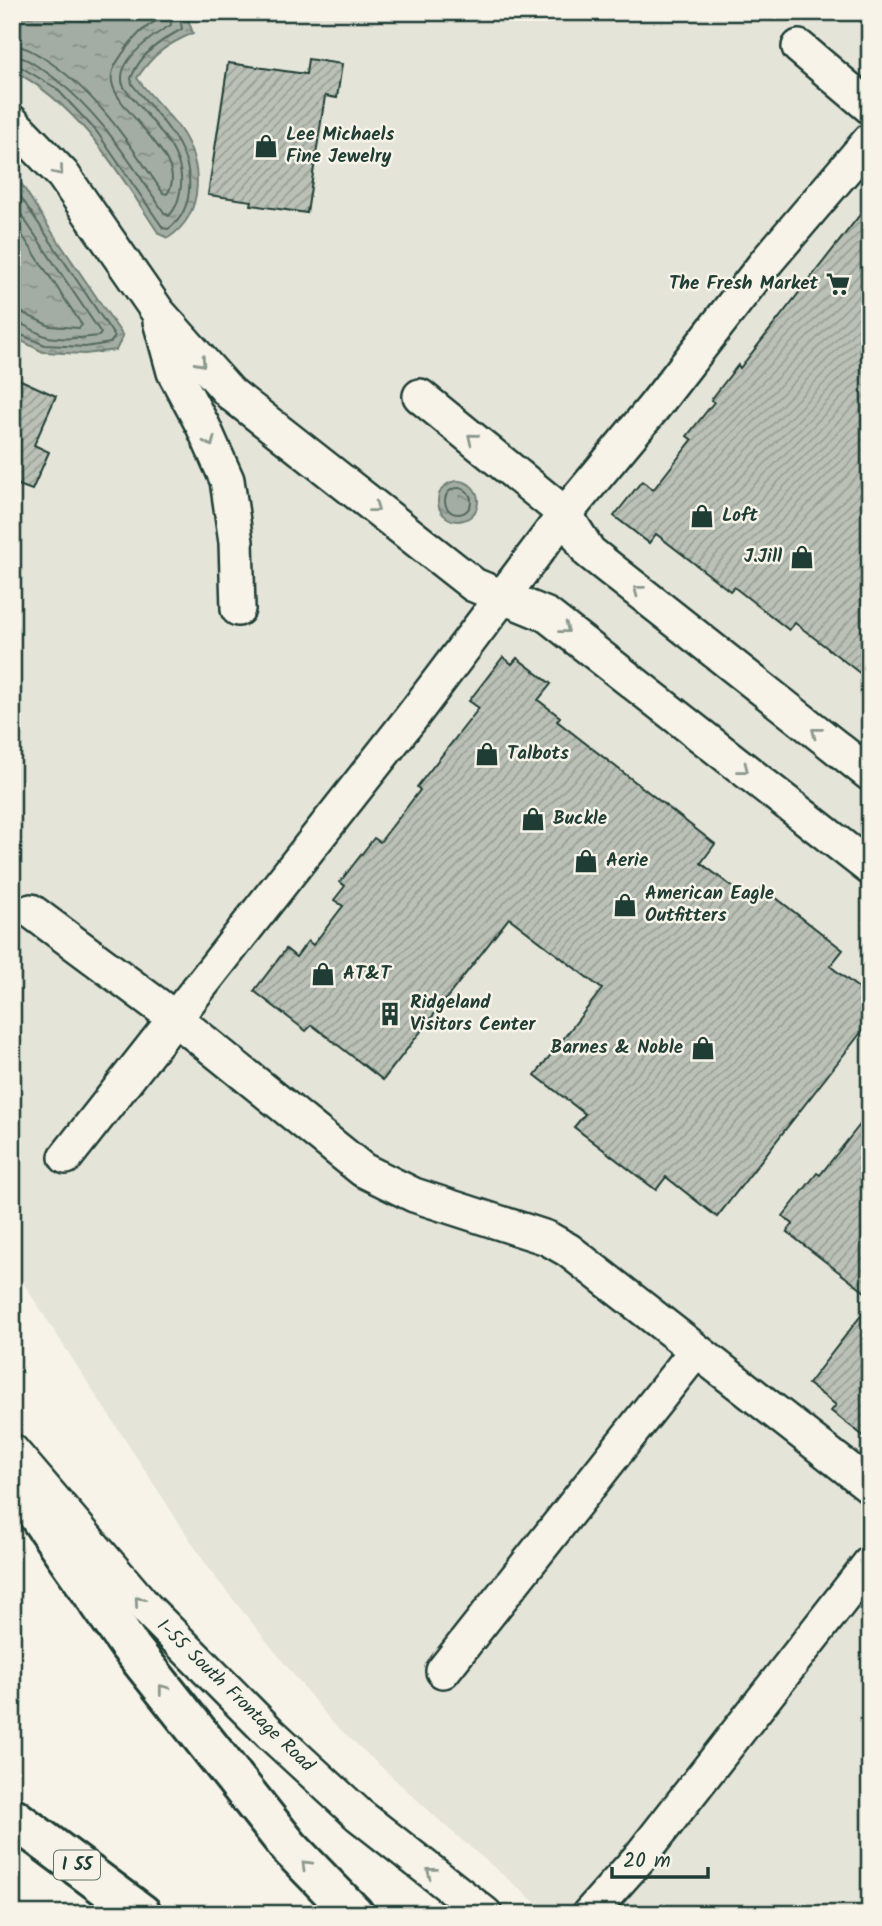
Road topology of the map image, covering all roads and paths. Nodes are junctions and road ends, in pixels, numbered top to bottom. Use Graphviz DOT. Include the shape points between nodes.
graph roads {
  1 [pos="799,47"];
  2 [pos="870,107"];
  3 [pos="12,122"];
  4 [pos="870,140"];
  5 [pos="158,312"];
  6 [pos="420,396"];
  7 [pos="565,514"];
  8 [pos="503,596"];
  9 [pos="238,609"];
  10 [pos="870,774"];
  11 [pos="870,867"];
  12 [pos="30,911"];
  13 [pos="176,1019"];
  14 [pos="66,1157"];
  15 [pos="695,1352"];
  16 [pos="12,1451"];
  17 [pos="12,1478"];
  18 [pos="870,1486"];
  19 [pos="870,1563"];
  20 [pos="443,1671"];
  21 [pos="12,1817"];
  22 [pos="142,1914"];
  23 [pos="354,1914"];
  24 [pos="485,1914"];
  25 [pos="589,1914"];
  1 -- 2 [label="street"];
  3 -- 5 [label="street, one-way" via="63,175"];
  4 -- 7 [label="street"];
  5 -- 8 [label="street, one-way" via="230,393 474,585"];
  5 -- 9 [label="street, one-way" via="174,372 227,480 236,542"];
  7 -- 6 [label="street, one-way"];
  7 -- 8 [label="street"];
  10 -- 7 [label="street, one-way" via="589,552"];
  8 -- 11 [label="street, one-way" via="547,615"];
  8 -- 13 [label="street"];
  12 -- 13 [label="street"];
  13 -- 14 [label="street"];
  13 -- 15 [label="street" via="363,1170 414,1195 547,1238"];
  15 -- 18 [label="street"];
  15 -- 20 [label="street"];
  24 -- 16 [label="street, I-55 South Frontage Road, one-way" via="359,1815 270,1733 146,1608"];
  23 -- 17 [label="highway, one-way" via="289,1847 128,1644"];
  19 -- 25 [label="street" via="640,1857"];
  21 -- 22 [label="highway, I 55"];
}
